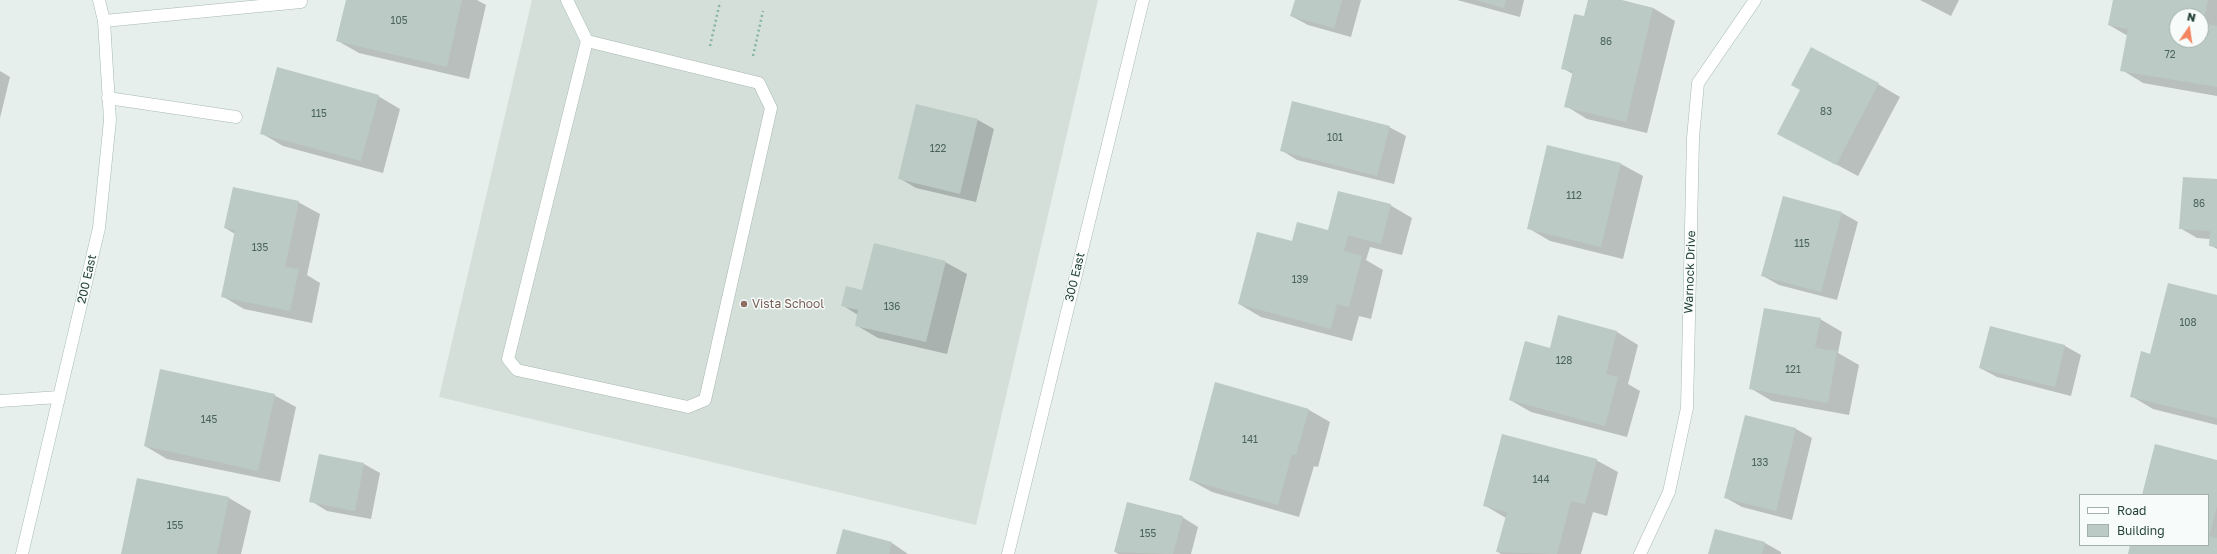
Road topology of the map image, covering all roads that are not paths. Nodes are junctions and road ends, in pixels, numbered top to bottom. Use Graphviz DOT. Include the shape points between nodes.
graph roads {
  1 [pos="99,0"];
  2 [pos="567,0"];
  3 [pos="1143,0"];
  4 [pos="1755,0"];
  5 [pos="301,2"];
  6 [pos="104,21"];
  7 [pos="587,41"];
  8 [pos="108,98"];
  9 [pos="236,117"];
  10 [pos="59,397"];
  11 [pos="0,401"];
  12 [pos="22,554"];
  13 [pos="1008,554"];
  14 [pos="1640,554"];
  1 -- 6 [label="street, 200 East"];
  2 -- 7 [label="street"];
  3 -- 13 [label="street, 300 East"];
  4 -- 14 [label="street, Warnock Drive" via="1698,83 1693,138 1687,408 1669,492"];
  5 -- 6 [label="street"];
  6 -- 8 [label="street, 200 East"];
  7 -- 7 [label="street" via="508,359 517,370 688,407 705,400 771,108 759,83"];
  8 -- 9 [label="street"];
  8 -- 10 [label="street, 200 East" via="110,120 99,228"];
  10 -- 11 [label="street"];
  10 -- 12 [label="street, 200 East"];
}
